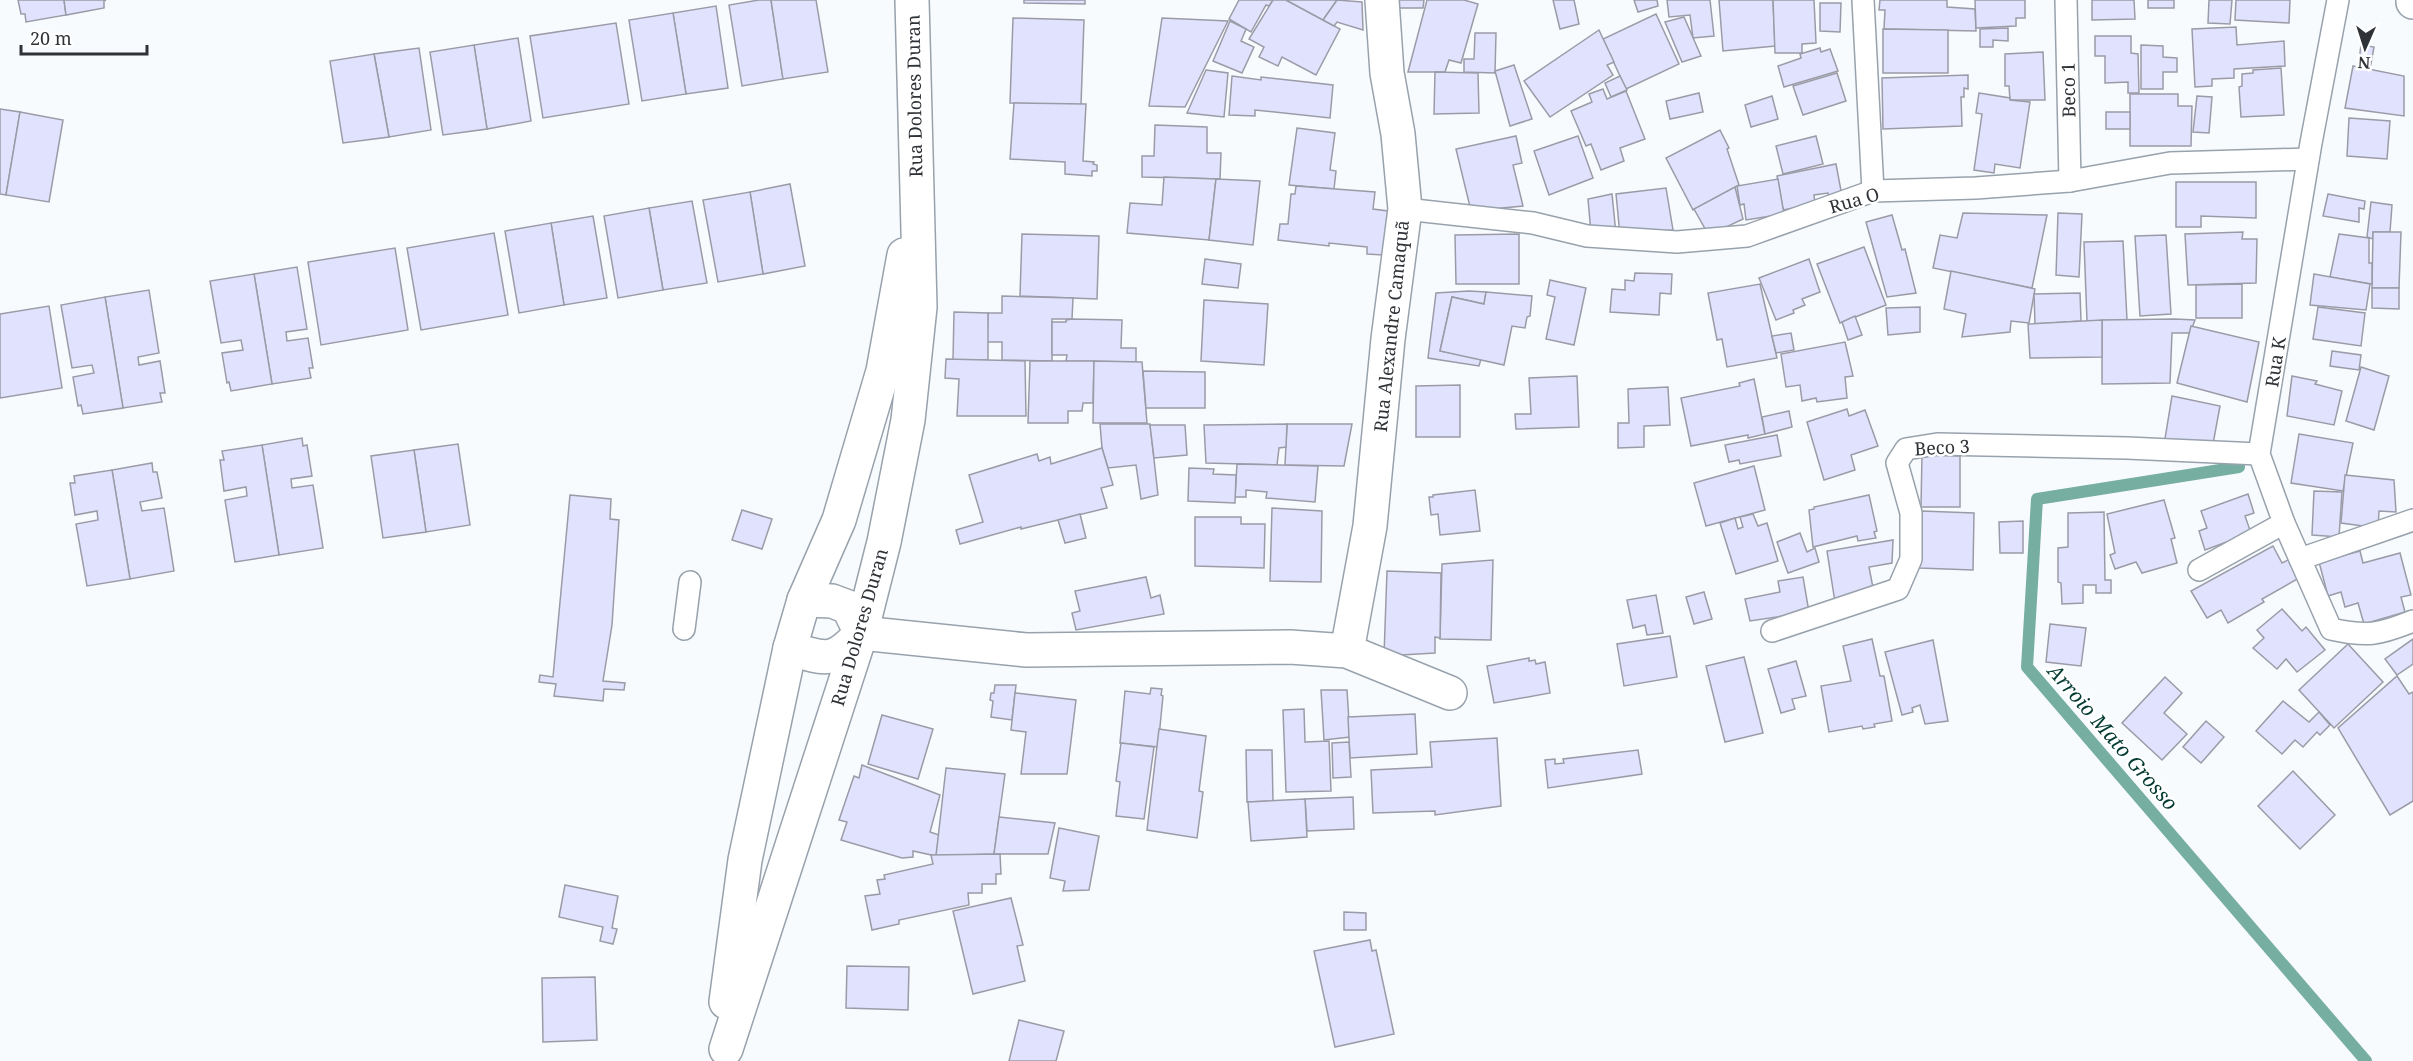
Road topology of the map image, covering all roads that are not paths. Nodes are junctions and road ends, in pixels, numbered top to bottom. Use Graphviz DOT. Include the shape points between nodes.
graph roads {
  1 [pos="912,0"];
  2 [pos="1382,0"];
  3 [pos="1863,0"];
  4 [pos="2066,0"];
  5 [pos="2338,0"];
  6 [pos="2308,159"];
  7 [pos="2070,181"];
  8 [pos="916,191"];
  9 [pos="1873,191"];
  10 [pos="1405,209"];
  11 [pos="2259,454"];
  12 [pos="2413,520"];
  13 [pos="2284,523"];
  14 [pos="2300,559"];
  15 [pos="2199,570"];
  16 [pos="690,582"];
  17 [pos="804,600"];
  18 [pos="2413,621"];
  19 [pos="684,629"];
  20 [pos="1772,631"];
  21 [pos="861,633"];
  22 [pos="790,648"];
  23 [pos="1347,651"];
  24 [pos="1450,693"];
  25 [pos="725,1055"];
  1 -- 8 [label="street, Rua Dolores Duran"];
  2 -- 10 [label="street, Rua Alexandre Camaquã"];
  3 -- 9 [label="lane"];
  4 -- 7 [label="lane, Beco 1"];
  5 -- 6 [label="lane, Rua K"];
  6 -- 7 [label="lane, Rua O" via="2170,163"];
  6 -- 11 [label="lane, Rua K"];
  7 -- 9 [label="lane, Rua O"];
  8 -- 17 [label="street, Rua Dolores Duran" via="883,371 839,520"];
  8 -- 21 [label="street, Rua Dolores Duran" via="920,307 908,420"];
  9 -- 10 [label="lane, Rua O" via="1747,236 1677,242 1587,236 1533,223"];
  10 -- 23 [label="street, Rua Alexandre Camaquã" via="1370,526"];
  11 -- 13 [label="lane, Rua K"];
  11 -- 20 [label="lane, Beco 3" via="1937,444 1906,448 1897,463 1911,513 1911,559 1898,589"];
  12 -- 14 [label="lane"];
  13 -- 14 [label="lane, Rua K"];
  13 -- 15 [label="lane"];
  14 -- 18 [label="lane, Rua K" via="2331,629 2357,635 2382,633"];
  16 -- 19 [label="lane"];
  17 -- 21 [label="street" via="832,601 848,607"];
  17 -- 22 [label="street, Rua Dolores Duran"];
  21 -- 22 [label="street" via="843,653 829,657 811,656"];
  21 -- 23 [label="street" via="1026,650 1290,646"];
  21 -- 25 [label="street, Rua Dolores Duran"];
  22 -- 25 [label="street, Rua Dolores Duran" via="745,860 726,997"];
  23 -- 24 [label="street"];
}
